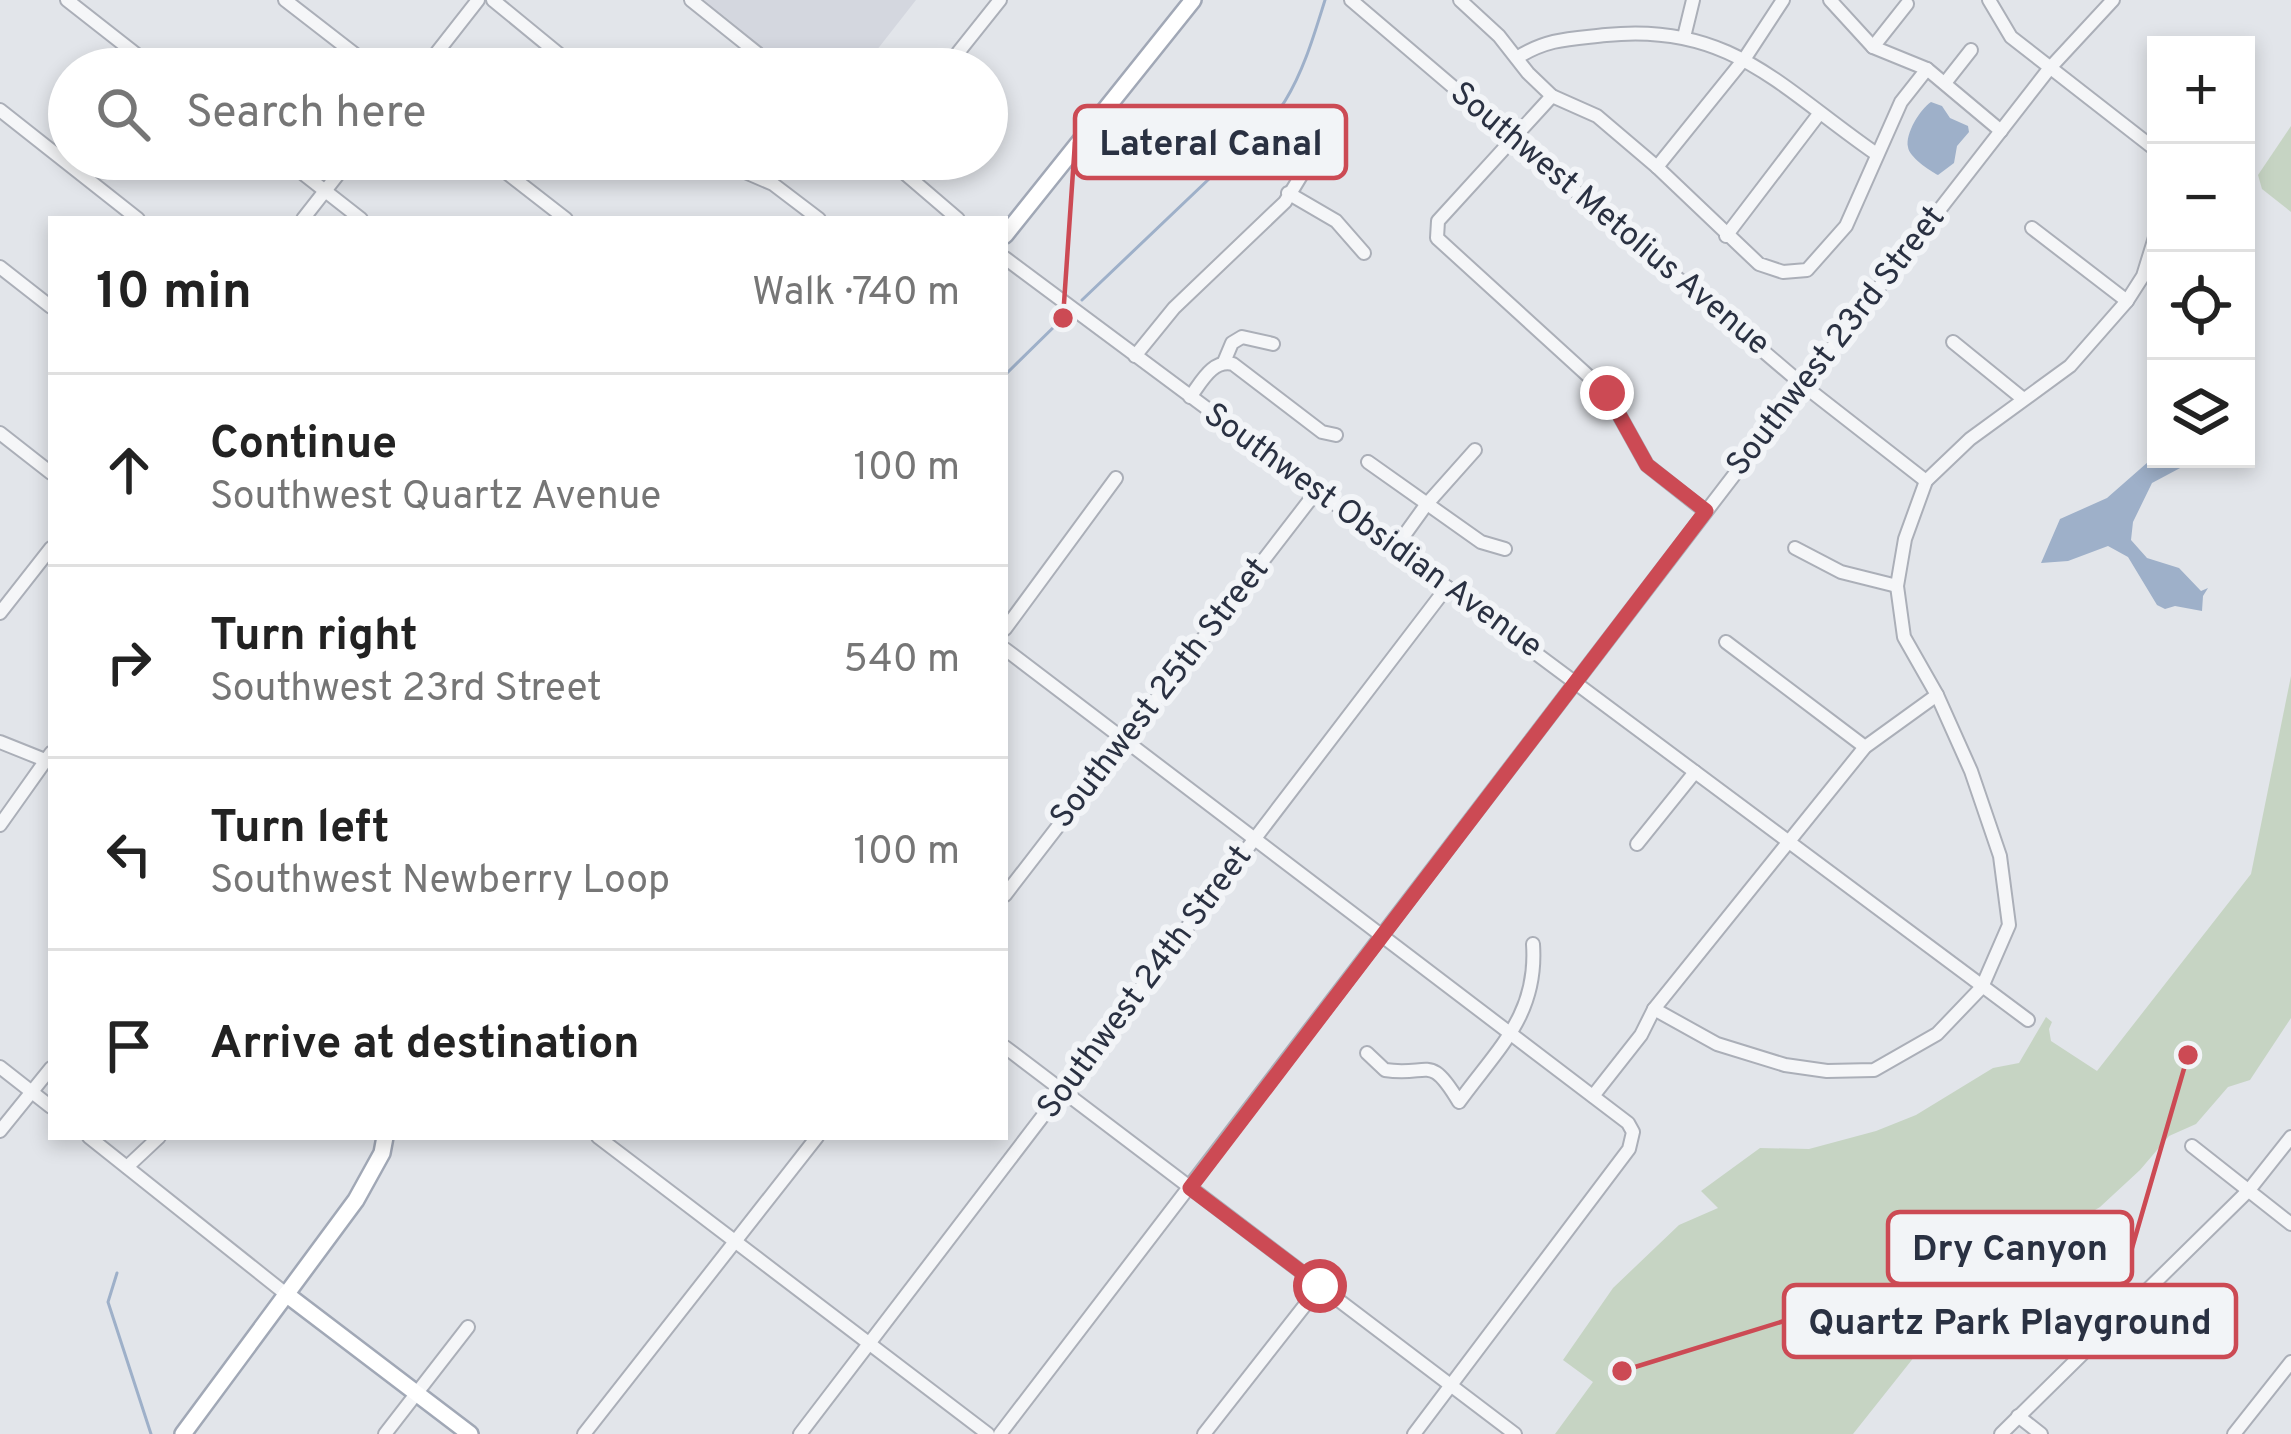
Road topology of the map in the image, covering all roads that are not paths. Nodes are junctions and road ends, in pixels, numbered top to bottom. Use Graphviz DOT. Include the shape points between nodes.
graph roads {
  1 [pos="67,0"];
  2 [pos="285,0"];
  3 [pos="478,0"];
  4 [pos="493,0"];
  5 [pos="691,0"];
  6 [pos="1000,0"];
  7 [pos="1192,0"];
  8 [pos="1352,0"];
  9 [pos="1460,0"];
  10 [pos="1693,0"];
  11 [pos="1783,0"];
  12 [pos="1830,0"];
  13 [pos="1990,0"];
  14 [pos="2113,0"];
  15 [pos="1907,4"];
  16 [pos="1684,37"];
  17 [pos="1873,47"];
  18 [pos="128,48"];
  19 [pos="347,48"];
  20 [pos="440,48"];
  21 [pos="552,48"];
  22 [pos="751,48"];
  23 [pos="962,48"];
  24 [pos="1971,50"];
  25 [pos="1518,57"];
  26 [pos="1745,58"];
  27 [pos="1927,69"];
  28 [pos="2049,69"];
  29 [pos="1945,83"];
  30 [pos="1552,95"];
  31 [pos="0,110"];
  32 [pos="1819,114"];
  33 [pos="2001,131"];
  34 [pos="1514,139"];
  35 [pos="2148,144"];
  36 [pos="48,148"];
  37 [pos="1316,152"];
  38 [pos="1875,153"];
  39 [pos="1657,167"];
  40 [pos="89,180"];
  41 [pos="309,180"];
  42 [pos="332,180"];
  43 [pos="516,180"];
  44 [pos="764,180"];
  45 [pos="912,180"];
  46 [pos="324,190"];
  47 [pos="1288,193"];
  48 [pos="134,216"];
  49 [pos="305,216"];
  50 [pos="357,216"];
  51 [pos="562,216"];
  52 [pos="814,216"];
  53 [pos="954,216"];
  54 [pos="2032,228"];
  55 [pos="1008,231"];
  56 [pos="1726,236"];
  57 [pos="2150,252"];
  58 [pos="1364,253"];
  59 [pos="1008,260"];
  60 [pos="0,267"];
  61 [pos="2127,301"];
  62 [pos="48,305"];
  63 [pos="1953,343"];
  64 [pos="1273,344"];
  65 [pos="1135,356"];
  66 [pos="1224,362"];
  67 [pos="1803,385"];
  68 [pos="1190,397"];
  69 [pos="2022,398"];
  70 [pos="0,433"];
  71 [pos="1336,435"];
  72 [pos="1475,450"];
  73 [pos="1368,462"];
  74 [pos="48,470"];
  75 [pos="1116,478"];
  76 [pos="1926,481"];
  77 [pos="1316,492"];
  78 [pos="1426,505"];
  79 [pos="1706,511"];
  80 [pos="1395,548"];
  81 [pos="1795,548"];
  82 [pos="1505,549"];
  83 [pos="48,552"];
  84 [pos="1897,586"];
  85 [pos="1447,587"];
  86 [pos="0,613"];
  87 [pos="1008,625"];
  88 [pos="1726,642"];
  89 [pos="1008,651"];
  90 [pos="1574,682"];
  91 [pos="1937,695"];
  92 [pos="1125,741"];
  93 [pos="0,742"];
  94 [pos="1865,747"];
  95 [pos="48,759"];
  96 [pos="48,760"];
  97 [pos="1695,772"];
  98 [pos="0,825"];
  99 [pos="1255,840"];
  100 [pos="1791,840"];
  101 [pos="1637,844"];
  102 [pos="1008,891"];
  103 [pos="1383,937"];
  104 [pos="1533,944"];
  105 [pos="1982,987"];
  106 [pos="1654,1009"];
  107 [pos="2028,1021"];
  108 [pos="1509,1033"];
  109 [pos="1008,1049"];
  110 [pos="1367,1053"];
  111 [pos="0,1067"];
  112 [pos="48,1071"];
  113 [pos="29,1090"];
  114 [pos="1064,1092"];
  115 [pos="1593,1096"];
  116 [pos="48,1106"];
  117 [pos="0,1131"];
  118 [pos="2291,1137"];
  119 [pos="93,1140"];
  120 [pos="156,1140"];
  121 [pos="384,1140"];
  122 [pos="608,1140"];
  123 [pos="815,1140"];
  124 [pos="2192,1146"];
  125 [pos="127,1167"];
  126 [pos="1190,1188"];
  127 [pos="2249,1190"];
  128 [pos="2291,1225"];
  129 [pos="735,1243"];
  130 [pos="1320,1286"];
  131 [pos="286,1294"];
  132 [pos="468,1328"];
  133 [pos="872,1343"];
  134 [pos="2291,1362"];
  135 [pos="1452,1385"];
  136 [pos="415,1394"];
  137 [pos="2018,1416"];
  138 [pos="184,1434"];
  139 [pos="385,1434"];
  140 [pos="470,1434"];
  141 [pos="584,1434"];
  142 [pos="800,1434"];
  143 [pos="988,1434"];
  144 [pos="1000,1434"];
  145 [pos="1204,1434"];
  146 [pos="1414,1434"];
  147 [pos="1515,1434"];
  148 [pos="2001,1434"];
  149 [pos="2041,1434"];
  150 [pos="2234,1434"];
  1 -- 18 [label="street"];
  2 -- 19 [label="street"];
  3 -- 20 [label="street"];
  4 -- 21 [label="street"];
  5 -- 22 [label="street"];
  6 -- 23 [label="street"];
  7 -- 55 [label="main road"];
  8 -- 34 [label="street, Southwest Metolius Avenue"];
  9 -- 25 [label="street"];
  10 -- 16 [label="street"];
  11 -- 26 [label="street"];
  12 -- 17 [label="street"];
  13 -- 28 [label="street" via="2011,37"];
  14 -- 28 [label="street, Southwest 23rd Street"];
  15 -- 17 [label="street"];
  16 -- 25 [label="street" via="1643,31 1544,41"];
  16 -- 26 [label="street"];
  17 -- 27 [label="street"];
  24 -- 29 [label="street"];
  25 -- 30 [label="street"];
  26 -- 32 [label="street"];
  26 -- 39 [label="street"];
  27 -- 29 [label="street"];
  27 -- 38 [label="street"];
  28 -- 33 [label="street, Southwest 23rd Street"];
  28 -- 35 [label="street"];
  29 -- 33 [label="street"];
  30 -- 34 [label="street"];
  30 -- 39 [label="street" via="1597,116"];
  31 -- 36 [label="street"];
  32 -- 38 [label="street"];
  32 -- 56 [label="street"];
  33 -- 67 [label="street, Southwest 23rd Street"];
  34 -- 67 [label="street, Southwest Metolius Avenue"];
  34 -- 79 [label="street" via="1438,221 1437,238 1607,393 1647,465"];
  37 -- 47 [label="street"];
  38 -- 56 [label="street" via="1846,226 1807,270 1759,264"];
  39 -- 56 [label="street"];
  40 -- 48 [label="street"];
  41 -- 46 [label="street"];
  42 -- 46 [label="street"];
  43 -- 51 [label="street"];
  44 -- 52 [label="street"];
  45 -- 53 [label="street"];
  46 -- 49 [label="street"];
  46 -- 50 [label="street"];
  47 -- 58 [label="street" via="1336,221"];
  47 -- 65 [label="street"];
  54 -- 61 [label="street"];
  57 -- 61 [label="street"];
  59 -- 65 [label="street, Southwest Obsidian Avenue"];
  60 -- 62 [label="street"];
  61 -- 69 [label="street" via="2070,366"];
  63 -- 69 [label="street"];
  64 -- 66 [label="street" via="1242,338"];
  65 -- 68 [label="street, Southwest Obsidian Avenue"];
  66 -- 68 [label="street"];
  66 -- 71 [label="street"];
  67 -- 76 [label="street, Southwest Metolius Avenue"];
  67 -- 79 [label="street, Southwest 23rd Street"];
  68 -- 77 [label="street, Southwest Obsidian Avenue"];
  69 -- 76 [label="street"];
  70 -- 74 [label="street"];
  72 -- 78 [label="street"];
  73 -- 78 [label="street"];
  75 -- 87 [label="street"];
  76 -- 84 [label="street"];
  77 -- 80 [label="street, Southwest Obsidian Avenue"];
  77 -- 92 [label="street, Southwest 25th Street"];
  78 -- 80 [label="street"];
  78 -- 82 [label="street"];
  79 -- 90 [label="street, Southwest 23rd Street"];
  80 -- 85 [label="street, Southwest Obsidian Avenue"];
  81 -- 84 [label="street" via="1841,572"];
  83 -- 86 [label="street"];
  84 -- 91 [label="street" via="1904,637"];
  85 -- 90 [label="street, Southwest Obsidian Avenue"];
  85 -- 99 [label="street, Southwest 24th Street"];
  88 -- 94 [label="street"];
  89 -- 92 [label="street"];
  90 -- 97 [label="street, Southwest Obsidian Avenue"];
  90 -- 103 [label="street, Southwest 23rd Street"];
  91 -- 94 [label="street"];
  91 -- 105 [label="street" via="2000,856 2009,925"];
  92 -- 99 [label="street"];
  92 -- 102 [label="street, Southwest 25th Street"];
  93 -- 95 [label="street"];
  94 -- 100 [label="street"];
  96 -- 98 [label="street"];
  97 -- 100 [label="street, Southwest Obsidian Avenue"];
  97 -- 101 [label="street"];
  99 -- 103 [label="street"];
  99 -- 114 [label="street, Southwest 24th Street"];
  100 -- 105 [label="street, Southwest Obsidian Avenue"];
  100 -- 106 [label="street"];
  103 -- 108 [label="street"];
  103 -- 126 [label="street, Southwest 23rd Street"];
  104 -- 108 [label="street" via="1536,978"];
  105 -- 106 [label="street" via="1937,1034 1874,1070 1785,1065 1717,1044"];
  105 -- 107 [label="street, Southwest Obsidian Avenue"];
  106 -- 115 [label="street"];
  108 -- 110 [label="street" via="1459,1102 1433,1069 1384,1070"];
  108 -- 115 [label="street"];
  109 -- 114 [label="street"];
  111 -- 113 [label="street"];
  112 -- 113 [label="street"];
  113 -- 116 [label="street"];
  113 -- 117 [label="street"];
  114 -- 126 [label="street"];
  114 -- 133 [label="street, Southwest 24th Street"];
  115 -- 135 [label="street" via="1628,1123 1633,1141"];
  118 -- 127 [label="street"];
  119 -- 125 [label="street"];
  120 -- 125 [label="street"];
  121 -- 131 [label="main road" via="356,1200"];
  122 -- 129 [label="street"];
  123 -- 129 [label="street"];
  124 -- 127 [label="street"];
  125 -- 131 [label="street"];
  126 -- 130 [label="street"];
  126 -- 144 [label="street, Southwest 23rd Street"];
  127 -- 128 [label="street"];
  127 -- 137 [label="street"];
  129 -- 133 [label="street"];
  129 -- 141 [label="street"];
  130 -- 135 [label="street"];
  130 -- 145 [label="street"];
  131 -- 136 [label="main road"];
  131 -- 138 [label="main road"];
  132 -- 136 [label="street"];
  133 -- 142 [label="street, Southwest 24th Street"];
  133 -- 143 [label="street"];
  134 -- 150 [label="street"];
  135 -- 146 [label="street"];
  135 -- 147 [label="street"];
  136 -- 139 [label="street"];
  136 -- 140 [label="main road"];
  137 -- 148 [label="street"];
  137 -- 149 [label="street"];
}
